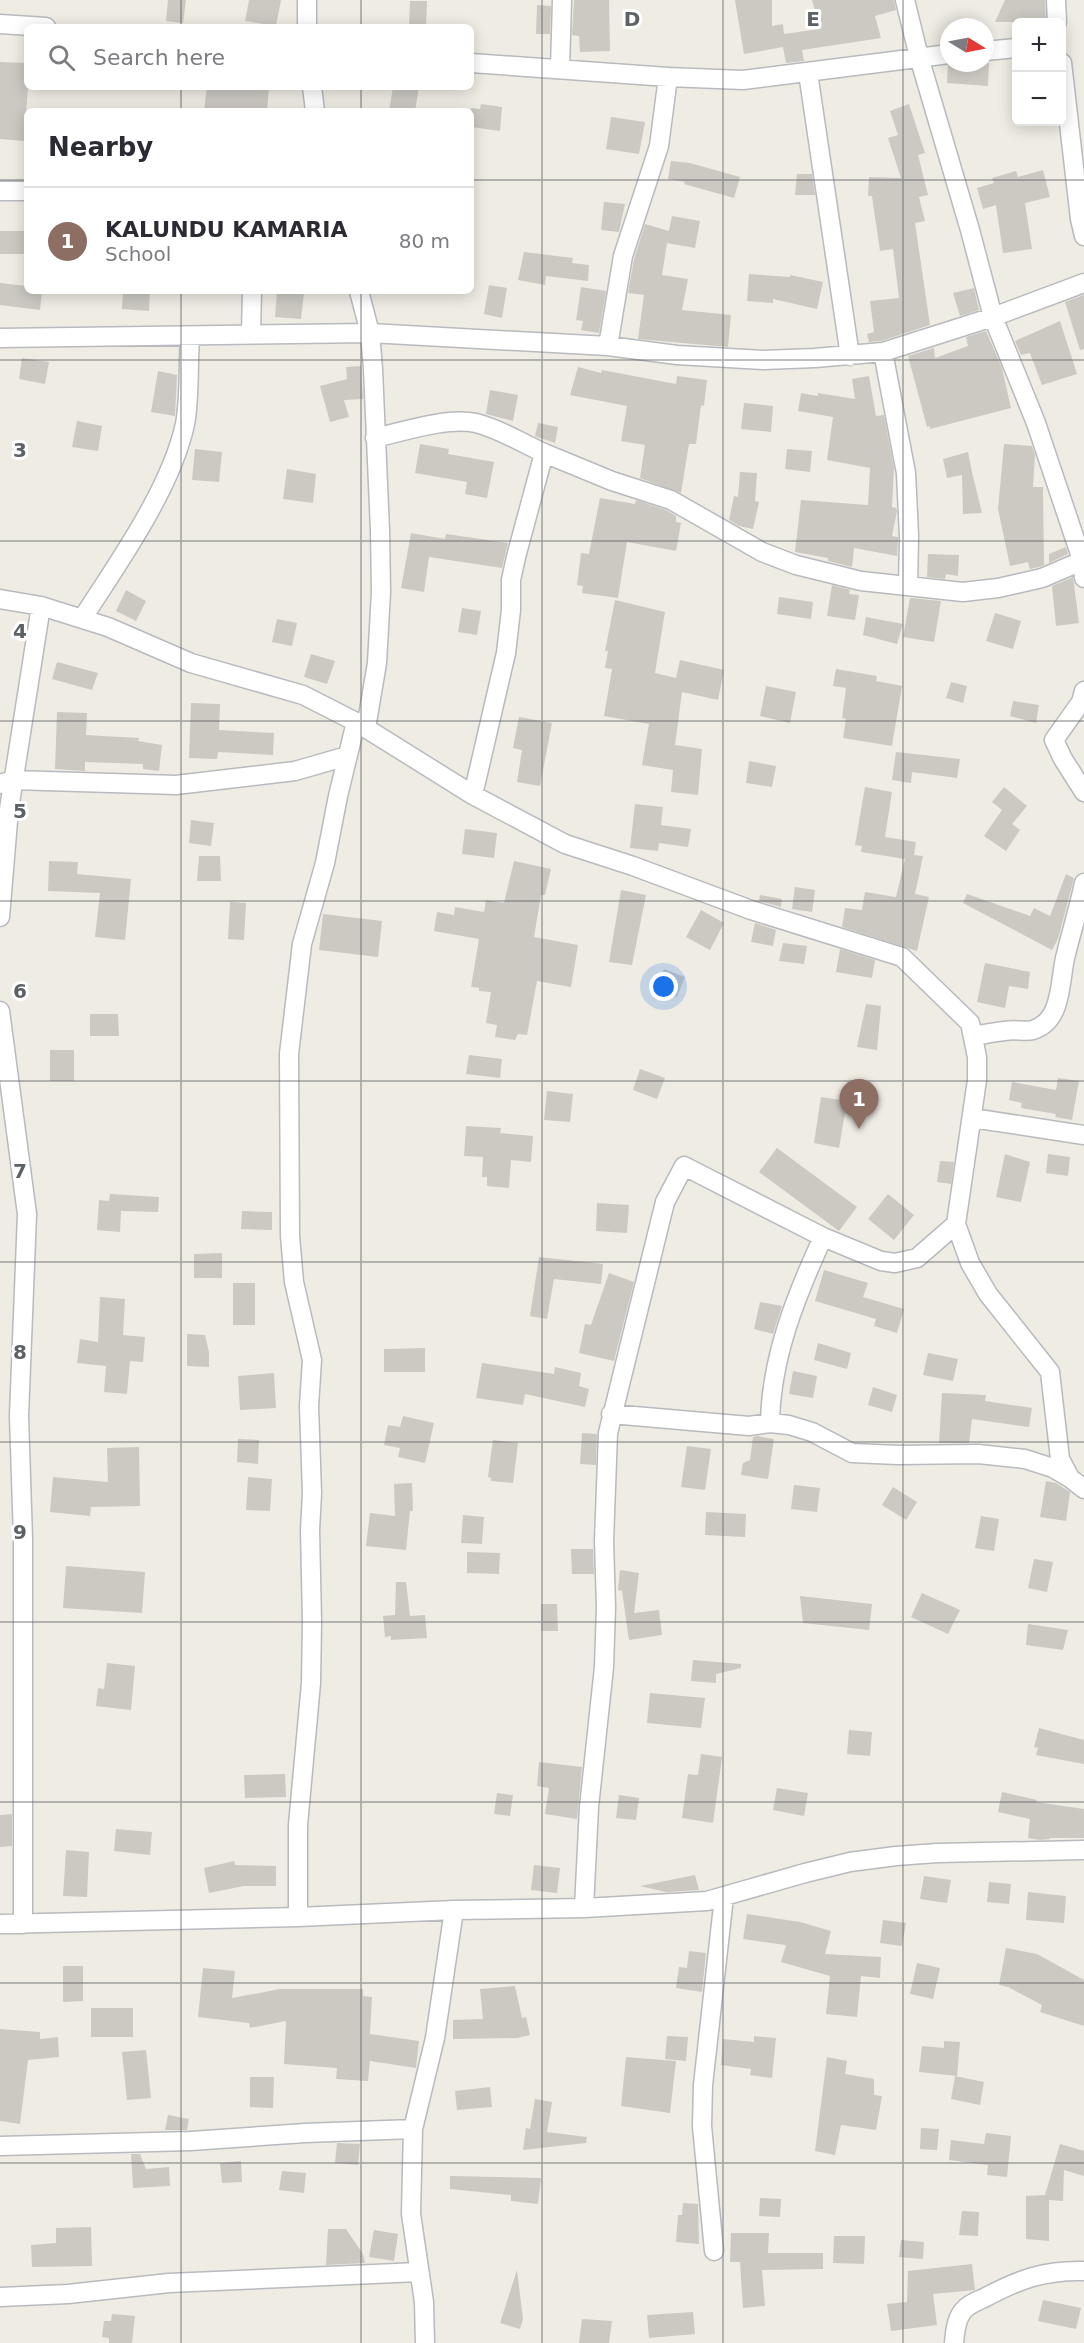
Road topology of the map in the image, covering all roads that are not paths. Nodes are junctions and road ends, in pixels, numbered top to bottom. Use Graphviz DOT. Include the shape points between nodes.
graph roads {
  1 [pos="307,0"];
  2 [pos="562,0"];
  3 [pos="904,0"];
  4 [pos="1056,0"];
  5 [pos="1057,18"];
  6 [pos="0,24"];
  7 [pos="307,24"];
  8 [pos="24,26"];
  9 [pos="1012,48"];
  10 [pos="994,50"];
  11 [pos="940,55"];
  12 [pos="919,57"];
  13 [pos="474,63"];
  14 [pos="560,69"];
  15 [pos="1063,72"];
  16 [pos="808,73"];
  17 [pos="668,77"];
  18 [pos="312,90"];
  19 [pos="315,108"];
  20 [pos="0,191"];
  21 [pos="24,191"];
  22 [pos="1084,236"];
  23 [pos="1084,283"];
  24 [pos="252,294"];
  25 [pos="360,294"];
  26 [pos="993,317"];
  27 [pos="370,333"];
  28 [pos="251,334"];
  29 [pos="190,337"];
  30 [pos="0,338"];
  31 [pos="608,346"];
  32 [pos="883,352"];
  33 [pos="850,356"];
  34 [pos="375,438"];
  35 [pos="544,453"];
  36 [pos="1083,566"];
  37 [pos="908,586"];
  38 [pos="0,598"];
  39 [pos="40,606"];
  40 [pos="82,619"];
  41 [pos="1084,691"];
  42 [pos="361,725"];
  43 [pos="347,756"];
  44 [pos="6,782"];
  45 [pos="1084,792"];
  46 [pos="473,795"];
  47 [pos="1084,883"];
  48 [pos="0,917"];
  49 [pos="0,1011"];
  50 [pos="974,1036"];
  51 [pos="972,1118"];
  52 [pos="8,1130"];
  53 [pos="1084,1135"];
  54 [pos="956,1224"];
  55 [pos="823,1237"];
  56 [pos="611,1414"];
  57 [pos="770,1423"];
  58 [pos="1077,1484"];
  59 [pos="1084,1850"];
  60 [pos="724,1897"];
  61 [pos="584,1908"];
  62 [pos="454,1910"];
  63 [pos="298,1917"];
  64 [pos="0,1924"];
  65 [pos="23,1924"];
  66 [pos="413,2129"];
  67 [pos="0,2146"];
  68 [pos="714,2251"];
  69 [pos="1084,2271"];
  70 [pos="419,2272"];
  71 [pos="0,2297"];
  72 [pos="425,2343"];
  73 [pos="954,2343"];
  1 -- 7 [label="street"];
  2 -- 14 [label="street"];
  3 -- 12 [label="street"];
  4 -- 5 [label="street"];
  6 -- 8 [label="street"];
  9 -- 10 [label="street"];
  11 -- 12 [label="street"];
  12 -- 16 [label="street"];
  12 -- 26 [label="street"];
  13 -- 14 [label="street"];
  14 -- 17 [label="street"];
  15 -- 22 [label="street"];
  16 -- 17 [label="street" via="743,80"];
  16 -- 33 [label="street"];
  17 -- 31 [label="street" via="659,146 623,256"];
  18 -- 19 [label="street"];
  20 -- 21 [label="street"];
  23 -- 26 [label="street"];
  24 -- 28 [label="street"];
  25 -- 27 [label="street"];
  26 -- 32 [label="street"];
  26 -- 36 [label="street" via="1036,423"];
  27 -- 28 [label="street"];
  27 -- 31 [label="street"];
  27 -- 34 [label="street"];
  28 -- 29 [label="street"];
  29 -- 30 [label="street"];
  29 -- 40 [label="street" via="185,423 176,455 126,550"];
  31 -- 33 [label="street" via="763,360"];
  32 -- 33 [label="street"];
  32 -- 37 [label="street" via="906,473"];
  34 -- 35 [label="street" via="454,422 474,423"];
  34 -- 42 [label="street" via="381,592 377,663"];
  35 -- 37 [label="street" via="671,500 762,552 796,565 861,581"];
  35 -- 46 [label="street" via="511,580 506,653"];
  36 -- 37 [label="street" via="998,588 963,592"];
  38 -- 39 [label="street"];
  39 -- 40 [label="street"];
  39 -- 44 [label="street"];
  40 -- 42 [label="street" via="191,663 303,695"];
  41 -- 45 [label="street" via="1081,702 1054,740"];
  42 -- 43 [label="street"];
  42 -- 46 [label="street"];
  43 -- 44 [label="street" via="295,771 176,785"];
  43 -- 63 [label="street" via="325,863 302,944 289,1054 290,1236 294,1282 312,1360 312,1622 298,1825"];
  44 -- 48 [label="street"];
  46 -- 50 [label="street" via="565,844 750,910 902,957 970,1023"];
  47 -- 50 [label="street" via="1065,957 1063,981 1049,1020 1033,1030"];
  49 -- 52 [label="street"];
  50 -- 51 [label="street" via="977,1080"];
  51 -- 53 [label="street"];
  51 -- 54 [label="street"];
  52 -- 65 [label="street" via="27,1214 19,1416 23,1539"];
  54 -- 55 [label="street" via="917,1258 895,1263"];
  54 -- 58 [label="street" via="970,1263 988,1294 1050,1372 1060,1459"];
  55 -- 56 [label="street" via="684,1166 665,1202"];
  55 -- 57 [label="street" via="785,1329"];
  56 -- 57 [label="street" via="749,1426"];
  56 -- 61 [label="street" via="604,1485 604,1667 590,1796"];
  57 -- 58 [label="street" via="812,1432 852,1453 998,1455 1025,1459 1053,1468"];
  59 -- 60 [label="street" via="937,1852 850,1862"];
  60 -- 61 [label="street"];
  60 -- 68 [label="street" via="703,2085 702,2126"];
  61 -- 62 [label="street"];
  62 -- 63 [label="street"];
  62 -- 66 [label="street" via="435,2038"];
  63 -- 65 [label="street"];
  64 -- 65 [label="street"];
  66 -- 67 [label="street"];
  66 -- 70 [label="street" via="411,2214"];
  69 -- 73 [label="street" via="1037,2274 974,2302 963,2310"];
  70 -- 71 [label="street" via="169,2283"];
  70 -- 72 [label="street"];
}
